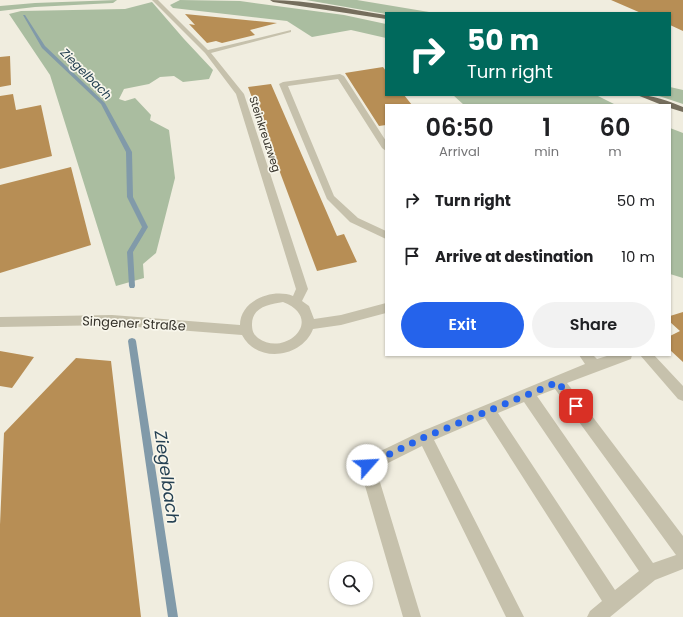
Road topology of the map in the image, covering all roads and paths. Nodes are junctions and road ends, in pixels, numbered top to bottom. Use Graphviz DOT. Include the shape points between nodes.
graph roads {
  1 [pos="155,0"];
  2 [pos="273,0"];
  3 [pos="385,18"];
  4 [pos="289,31"];
  5 [pos="207,52"];
  6 [pos="644,96"];
  7 [pos="667,104"];
  8 [pos="671,105"];
  9 [pos="683,110"];
  10 [pos="385,146"];
  11 [pos="385,235"];
  12 [pos="296,301"];
  13 [pos="385,308"];
  14 [pos="0,322"];
  15 [pos="308,325"];
  16 [pos="245,330"];
  17 [pos="620,356"];
  18 [pos="647,356"];
  19 [pos="589,361"];
  20 [pos="558,382"];
  21 [pos="527,394"];
  22 [pos="683,395"];
  23 [pos="488,410"];
  24 [pos="425,437"];
  25 [pos="683,550"];
  26 [pos="683,561"];
  27 [pos="650,573"];
  28 [pos="613,603"];
  29 [pos="412,617"];
  30 [pos="515,617"];
  31 [pos="596,617"];
  1 -- 5 [label="street, Steinkreuzweg"];
  2 -- 3 [label="main road"];
  4 -- 5 [label="street"];
  5 -- 12 [label="street, Steinkreuzweg" via="240,94 302,289"];
  6 -- 7 [label="main road"];
  8 -- 9 [label="main road"];
  10 -- 11 [label="street" via="340,76 283,84 330,198 354,220"];
  12 -- 15 [label="street" via="308,316"];
  12 -- 16 [label="street" via="272,298 260,302 250,310 245,320"];
  13 -- 15 [label="street" via="341,320"];
  14 -- 16 [label="street, Singener Straße" via="112,320"];
  15 -- 16 [label="street" via="304,335 296,343 284,348 258,346"];
  17 -- 19 [label="street"];
  18 -- 22 [label="street"];
  19 -- 20 [label="street"];
  20 -- 21 [label="street"];
  20 -- 25 [label="street"];
  21 -- 23 [label="street"];
  21 -- 27 [label="street"];
  23 -- 24 [label="street"];
  23 -- 28 [label="street"];
  24 -- 29 [label="street" via="367,465"];
  24 -- 30 [label="street"];
  26 -- 27 [label="street"];
  27 -- 28 [label="street"];
  28 -- 31 [label="street"];
}
